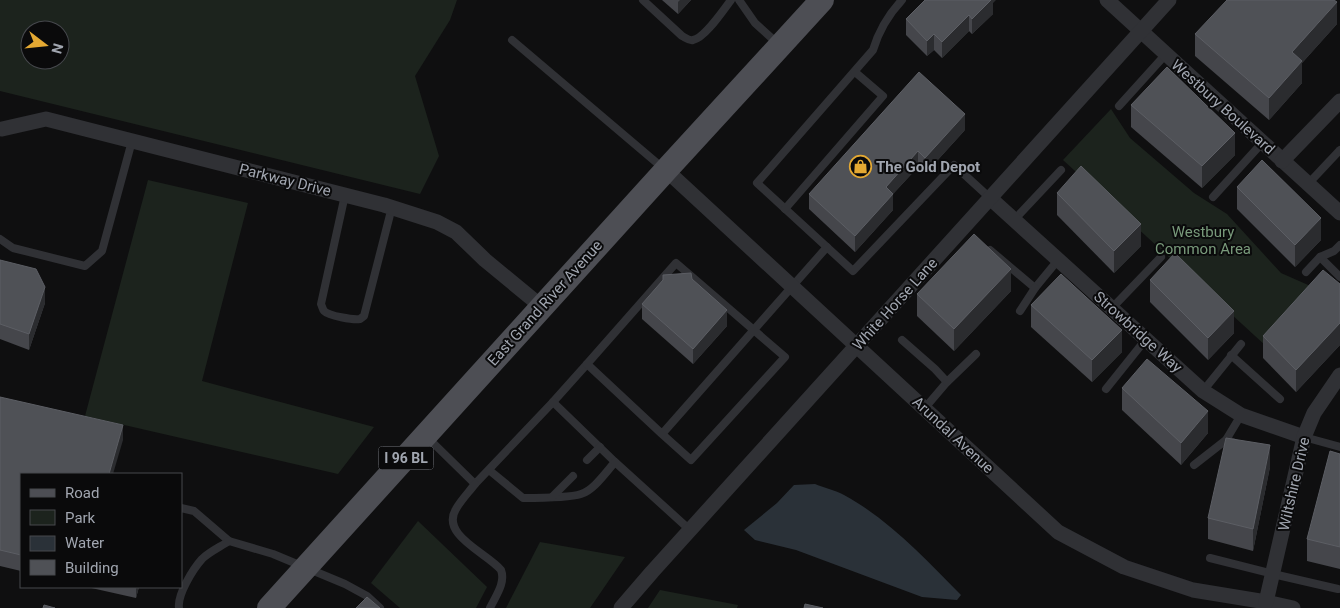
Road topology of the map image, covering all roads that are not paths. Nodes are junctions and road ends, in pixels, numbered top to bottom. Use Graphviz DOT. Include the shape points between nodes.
graph roads {
  1 [pos="643,0"];
  2 [pos="731,0"];
  3 [pos="739,0"];
  4 [pos="822,0"];
  5 [pos="902,0"];
  6 [pos="1107,0"];
  7 [pos="1169,0"];
  8 [pos="1141,32"];
  9 [pos="512,40"];
  10 [pos="780,46"];
  11 [pos="1166,54"];
  12 [pos="854,72"];
  13 [pos="1340,101"];
  14 [pos="1119,106"];
  15 [pos="1,129"];
  16 [pos="132,140"];
  17 [pos="1262,143"];
  18 [pos="1340,150"];
  19 [pos="1282,161"];
  20 [pos="666,170"];
  21 [pos="1061,170"];
  22 [pos="1308,184"];
  23 [pos="345,195"];
  24 [pos="1213,197"];
  25 [pos="990,198"];
  26 [pos="392,207"];
  27 [pos="785,209"];
  28 [pos="1340,213"];
  29 [pos="1014,220"];
  30 [pos="0,239"];
  31 [pos="1340,245"];
  32 [pos="827,247"];
  33 [pos="989,249"];
  34 [pos="1161,257"];
  35 [pos="1320,257"];
  36 [pos="1058,260"];
  37 [pos="1306,272"];
  38 [pos="1340,277"];
  39 [pos="792,287"];
  40 [pos="1036,288"];
  41 [pos="542,306"];
  42 [pos="1112,308"];
  43 [pos="1020,311"];
  44 [pos="754,330"];
  45 [pos="1146,339"];
  46 [pos="902,340"];
  47 [pos="1241,344"];
  48 [pos="856,346"];
  49 [pos="976,354"];
  50 [pos="1231,355"];
  51 [pos="587,364"];
  52 [pos="1340,375"];
  53 [pos="947,382"];
  54 [pos="1106,389"];
  55 [pos="1203,391"];
  56 [pos="1280,399"];
  57 [pos="552,402"];
  58 [pos="924,409"];
  59 [pos="1241,415"];
  60 [pos="662,434"];
  61 [pos="426,436"];
  62 [pos="1304,437"];
  63 [pos="1226,440"];
  64 [pos="1244,445"];
  65 [pos="600,447"];
  66 [pos="1340,447"];
  67 [pos="587,460"];
  68 [pos="615,462"];
  69 [pos="1194,465"];
  70 [pos="489,470"];
  71 [pos="573,476"];
  72 [pos="475,484"];
  73 [pos="552,497"];
  74 [pos="182,508"];
  75 [pos="690,530"];
  76 [pos="229,541"];
  77 [pos="1210,558"];
  78 [pos="306,568"];
  79 [pos="1273,574"];
  80 [pos="1338,589"];
  81 [pos="1266,602"];
  82 [pos="179,608"];
  83 [pos="269,608"];
  84 [pos="380,608"];
  85 [pos="490,608"];
  86 [pos="621,608"];
  87 [pos="1293,608"];
  1 -- 2 [label="lane" via="688,40 694,40 705,32"];
  3 -- 10 [label="lane" via="755,24"];
  4 -- 10 [label="main road, East Grand River Avenue / I 96 BL"];
  5 -- 12 [label="lane" via="878,33 873,50"];
  6 -- 8 [label="street, Westbury Boulevard"];
  7 -- 8 [label="street, White Horse Lane"];
  8 -- 11 [label="street, Westbury Boulevard"];
  8 -- 25 [label="street, White Horse Lane"];
  9 -- 20 [label="lane"];
  10 -- 20 [label="main road, East Grand River Avenue / I 96 BL"];
  11 -- 14 [label="lane"];
  11 -- 17 [label="street, Westbury Boulevard"];
  12 -- 27 [label="lane" via="757,183"];
  12 -- 27 [label="lane" via="882,96"];
  13 -- 19 [label="street"];
  15 -- 16 [label="street, Parkway Drive" via="46,119"];
  16 -- 23 [label="street, Parkway Drive"];
  16 -- 30 [label="lane" via="102,251 85,266 14,248"];
  17 -- 19 [label="street, Westbury Boulevard"];
  17 -- 24 [label="lane"];
  18 -- 22 [label="lane"];
  19 -- 22 [label="street, Westbury Boulevard"];
  20 -- 39 [label="street, Arundal Avenue"];
  20 -- 41 [label="main road, East Grand River Avenue / I 96 BL"];
  21 -- 29 [label="lane"];
  22 -- 28 [label="street, Westbury Boulevard"];
  23 -- 26 [label="street, Parkway Drive"];
  23 -- 26 [label="lane" via="321,304 329,314 355,320 364,316"];
  25 -- 29 [label="street, Strowbridge Way"];
  25 -- 32 [label="lane" via="954,165 853,271"];
  25 -- 48 [label="street, White Horse Lane"];
  26 -- 41 [label="street, Parkway Drive" via="438,222 456,232"];
  27 -- 32 [label="lane"];
  29 -- 36 [label="street, Strowbridge Way"];
  31 -- 35 [label="lane"];
  32 -- 39 [label="lane"];
  33 -- 40 [label="lane"];
  34 -- 42 [label="lane"];
  35 -- 37 [label="lane"];
  35 -- 38 [label="lane"];
  36 -- 40 [label="lane"];
  36 -- 42 [label="street, Strowbridge Way"];
  39 -- 44 [label="lane"];
  39 -- 48 [label="street, Arundal Avenue"];
  40 -- 43 [label="lane"];
  41 -- 61 [label="main road, East Grand River Avenue / I 96 BL"];
  42 -- 45 [label="street, Strowbridge Way"];
  44 -- 51 [label="lane" via="676,263"];
  44 -- 60 [label="lane"];
  44 -- 60 [label="lane" via="785,357 690,460"];
  45 -- 54 [label="lane"];
  45 -- 55 [label="street, Strowbridge Way"];
  46 -- 53 [label="lane"];
  47 -- 50 [label="lane"];
  48 -- 58 [label="street, Arundal Avenue"];
  48 -- 75 [label="street, White Horse Lane"];
  49 -- 53 [label="lane"];
  50 -- 55 [label="lane"];
  50 -- 56 [label="lane"];
  51 -- 57 [label="lane"];
  51 -- 60 [label="lane"];
  52 -- 62 [label="street, Wiltshire Drive" via="1314,413"];
  53 -- 58 [label="lane"];
  55 -- 59 [label="street, Strowbridge Way"];
  57 -- 65 [label="lane"];
  57 -- 70 [label="lane"];
  58 -- 81 [label="street, Arundal Avenue" via="1058,532 1124,567 1192,590"];
  59 -- 62 [label="street, Strowbridge Way"];
  59 -- 63 [label="lane"];
  61 -- 72 [label="lane"];
  61 -- 78 [label="main road, East Grand River Avenue / I 96 BL"];
  62 -- 66 [label="lane"];
  62 -- 79 [label="street, Wiltshire Drive"];
  63 -- 64 [label="lane"];
  63 -- 69 [label="lane"];
  65 -- 67 [label="lane"];
  65 -- 68 [label="lane"];
  68 -- 73 [label="lane" via="581,494"];
  68 -- 75 [label="lane"];
  70 -- 72 [label="lane"];
  70 -- 73 [label="lane" via="523,498"];
  71 -- 73 [label="lane"];
  72 -- 85 [label="lane" via="455,510 452,521 455,531 501,570 501,584"];
  74 -- 76 [label="lane" via="194,511"];
  75 -- 86 [label="street, White Horse Lane"];
  76 -- 78 [label="lane"];
  76 -- 82 [label="lane" via="202,559 185,584"];
  77 -- 79 [label="lane"];
  78 -- 83 [label="main road, East Grand River Avenue / I 96 BL"];
  78 -- 84 [label="lane" via="368,596"];
  79 -- 80 [label="lane"];
  79 -- 81 [label="street, Wiltshire Drive"];
  81 -- 87 [label="street, Arundal Avenue"];
}
